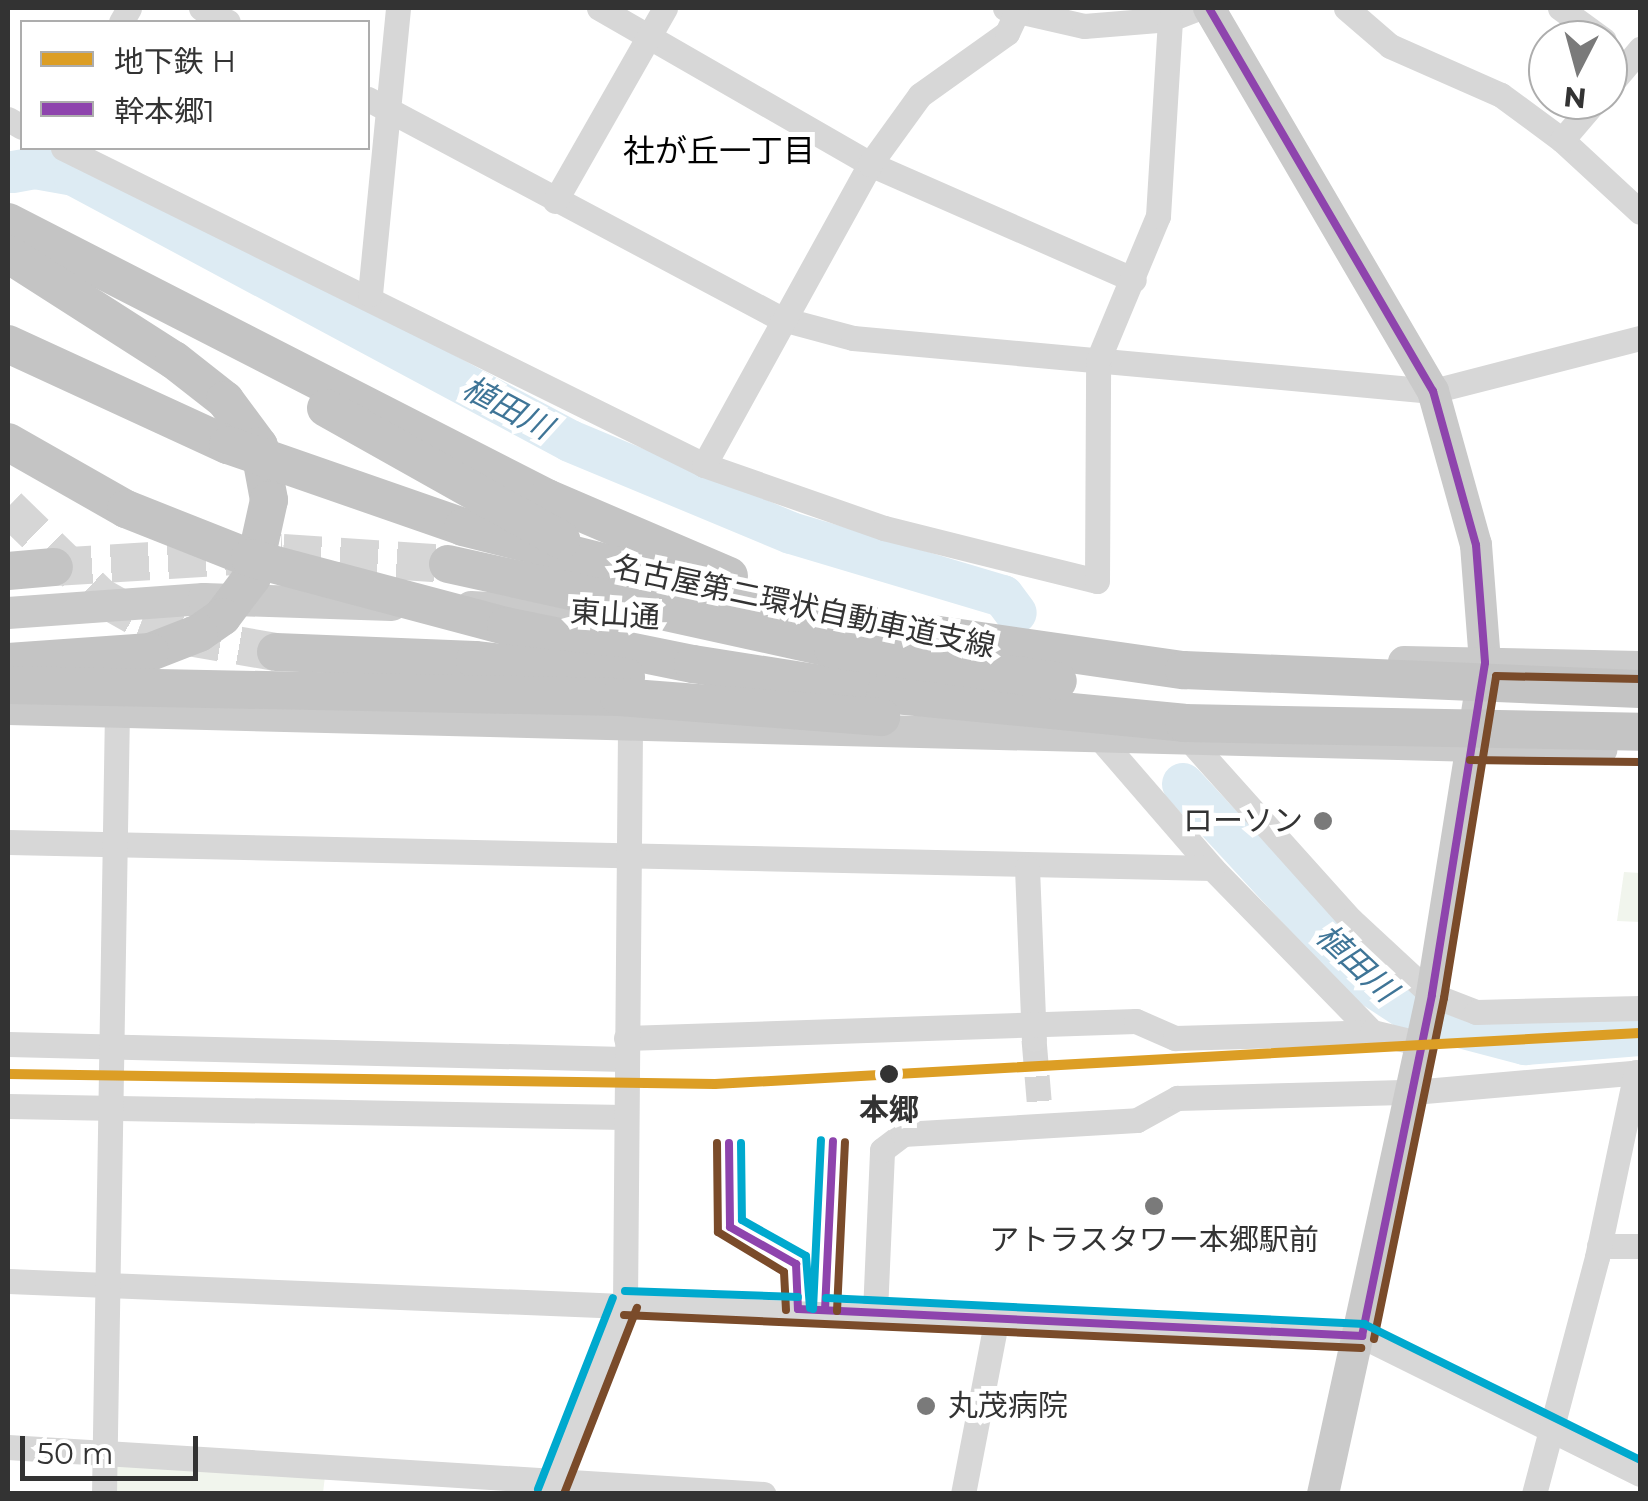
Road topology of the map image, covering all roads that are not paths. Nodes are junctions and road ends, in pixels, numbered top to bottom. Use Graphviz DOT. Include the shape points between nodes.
graph roads {
  1 [pos="201,8"];
  2 [pos="398,8"];
  3 [pos="599,8"];
  4 [pos="666,8"];
  5 [pos="1199,8"];
  6 [pos="1209,8"];
  7 [pos="1346,8"];
  8 [pos="1010,11"];
  9 [pos="1170,19"];
  10 [pos="224,20"];
  11 [pos="647,40"];
  12 [pos="378,104"];
  13 [pos="1579,120"];
  14 [pos="1562,140"];
  15 [pos="67,150"];
  16 [pos="870,164"];
  17 [pos="554,201"];
  18 [pos="1640,212"];
  19 [pos="8,222"];
  20 [pos="8,254"];
  21 [pos="1134,280"];
  22 [pos="370,294"];
  23 [pos="190,318"];
  24 [pos="782,319"];
  25 [pos="1640,338"];
  26 [pos="8,344"];
  27 [pos="1098,360"];
  28 [pos="1434,391"];
  29 [pos="8,442"];
  30 [pos="704,465"];
  31 [pos="448,564"];
  32 [pos="54,567"];
  33 [pos="8,571"];
  34 [pos="8,613"];
  35 [pos="619,615"];
  36 [pos="276,652"];
  37 [pos="1026,655"];
  38 [pos="8,662"];
  39 [pos="1485,662"];
  40 [pos="1640,667"];
  41 [pos="8,684"];
  42 [pos="113,686"];
  43 [pos="1640,690"];
  44 [pos="8,709"];
  45 [pos="1278,728"];
  46 [pos="630,729"];
  47 [pos="1640,732"];
  48 [pos="897,735"];
  49 [pos="1103,742"];
  50 [pos="1192,743"];
  51 [pos="1470,748"];
  52 [pos="1640,750"];
  53 [pos="8,842"];
  54 [pos="117,846"];
  55 [pos="628,860"];
  56 [pos="1027,868"];
  57 [pos="1212,868"];
  58 [pos="1640,1008"];
  59 [pos="1427,1020"];
  60 [pos="1034,1032"];
  61 [pos="1372,1032"];
  62 [pos="8,1044"];
  63 [pos="113,1046"];
  64 [pos="625,1048"];
  65 [pos="1638,1072"];
  66 [pos="1413,1092"];
  67 [pos="8,1106"];
  68 [pos="113,1110"];
  69 [pos="625,1117"];
  70 [pos="1599,1246"];
  71 [pos="1640,1246"];
  72 [pos="8,1280"];
  73 [pos="109,1282"];
  74 [pos="625,1303"];
  75 [pos="874,1312"];
  76 [pos="998,1317"];
  77 [pos="1362,1336"];
  78 [pos="1552,1425"];
  79 [pos="8,1447"];
  80 [pos="104,1454"];
  81 [pos="1640,1474"];
  82 [pos="331,1482"];
  83 [pos="552,1488"];
  84 [pos="104,1494"];
  85 [pos="764,1494"];
  86 [pos="963,1494"];
  87 [pos="1323,1494"];
  88 [pos="1534,1494"];
  1 -- 10 [label="street"];
  2 -- 12 [label="street"];
  3 -- 11 [label="street"];
  4 -- 11 [label="street"];
  5 -- 9 [label="street"];
  6 -- 28 [label="main road"];
  7 -- 14 [label="street" via="1390,46 1500,95"];
  8 -- 9 [label="street" via="1084,26"];
  8 -- 16 [label="street" via="1007,33 920,95"];
  9 -- 21 [label="street" via="1158,216"];
  11 -- 16 [label="street"];
  11 -- 17 [label="street"];
  12 -- 17 [label="street"];
  12 -- 22 [label="street"];
  13 -- 14 [label="street"];
  14 -- 18 [label="street"];
  15 -- 22 [label="street"];
  16 -- 21 [label="street"];
  16 -- 24 [label="street"];
  17 -- 24 [label="street"];
  19 -- 23 [label="highway"];
  20 -- 42 [label="highway" via="174,360 225,400 259,446 268,523 252,577 222,617"];
  21 -- 27 [label="street"];
  22 -- 30 [label="street"];
  23 -- 35 [label="highway" via="375,441 567,544 595,568"];
  23 -- 37 [label="highway" via="684,560 770,590"];
  24 -- 27 [label="street" via="853,338"];
  24 -- 30 [label="street"];
  25 -- 28 [label="street"];
  26 -- 43 [label="highway, 名古屋第二環状自動車道支線" via="228,445 346,488 532,548 809,615 1184,670"];
  27 -- 28 [label="street"];
  27 -- 30 [label="street" via="1097,582 884,528"];
  28 -- 39 [label="main road" via="1476,546"];
  29 -- 45 [label="highway, 名古屋第二環状自動車道支線" via="126,509 201,540 317,578 506,626 885,694"];
  31 -- 43 [label="highway" via="833,648 1059,682 1320,698"];
  32 -- 33 [label="highway"];
  34 -- 35 [label="main road, 東山通" via="204,599"];
  35 -- 37 [label="main road, 東山通"];
  36 -- 48 [label="highway" via="586,670"];
  37 -- 39 [label="main road, 東山通"];
  38 -- 42 [label="highway"];
  39 -- 40 [label="main road, 東山通"];
  39 -- 51 [label="main road"];
  41 -- 42 [label="highway"];
  42 -- 44 [label="main road"];
  42 -- 45 [label="highway" via="530,694 989,723"];
  42 -- 46 [label="main road"];
  42 -- 54 [label="street"];
  45 -- 47 [label="highway, 名古屋第二環状自動車道支線"];
  46 -- 48 [label="main road"];
  46 -- 55 [label="street"];
  48 -- 49 [label="main road"];
  49 -- 50 [label="main road"];
  49 -- 57 [label="street"];
  50 -- 51 [label="main road"];
  50 -- 59 [label="street" via="1351,920"];
  51 -- 52 [label="main road"];
  51 -- 59 [label="main road"];
  53 -- 54 [label="street"];
  54 -- 55 [label="street"];
  54 -- 63 [label="street"];
  55 -- 56 [label="street"];
  55 -- 64 [label="street"];
  56 -- 57 [label="street"];
  56 -- 60 [label="street"];
  57 -- 61 [label="street"];
  58 -- 59 [label="street" via="1476,1012"];
  59 -- 61 [label="street"];
  59 -- 66 [label="main road"];
  60 -- 61 [label="street" via="1136,1021 1175,1038"];
  60 -- 64 [label="street"];
  62 -- 63 [label="street"];
  63 -- 64 [label="street"];
  63 -- 68 [label="street"];
  64 -- 69 [label="street"];
  65 -- 66 [label="street"];
  65 -- 70 [label="street"];
  66 -- 75 [label="street" via="1177,1098 1137,1120 1040,1119 903,1134 882,1150"];
  66 -- 77 [label="main road"];
  67 -- 68 [label="street"];
  68 -- 69 [label="street"];
  68 -- 73 [label="street"];
  69 -- 74 [label="street"];
  70 -- 71 [label="street"];
  70 -- 78 [label="street"];
  72 -- 73 [label="street"];
  73 -- 74 [label="street"];
  73 -- 80 [label="street"];
  74 -- 75 [label="street"];
  74 -- 83 [label="street"];
  75 -- 76 [label="street"];
  76 -- 77 [label="street"];
  76 -- 86 [label="street"];
  77 -- 78 [label="street"];
  77 -- 87 [label="main road"];
  78 -- 81 [label="street"];
  78 -- 88 [label="street"];
  79 -- 80 [label="street"];
  80 -- 82 [label="street"];
  80 -- 84 [label="street"];
  82 -- 83 [label="street"];
  83 -- 85 [label="street"];
}
